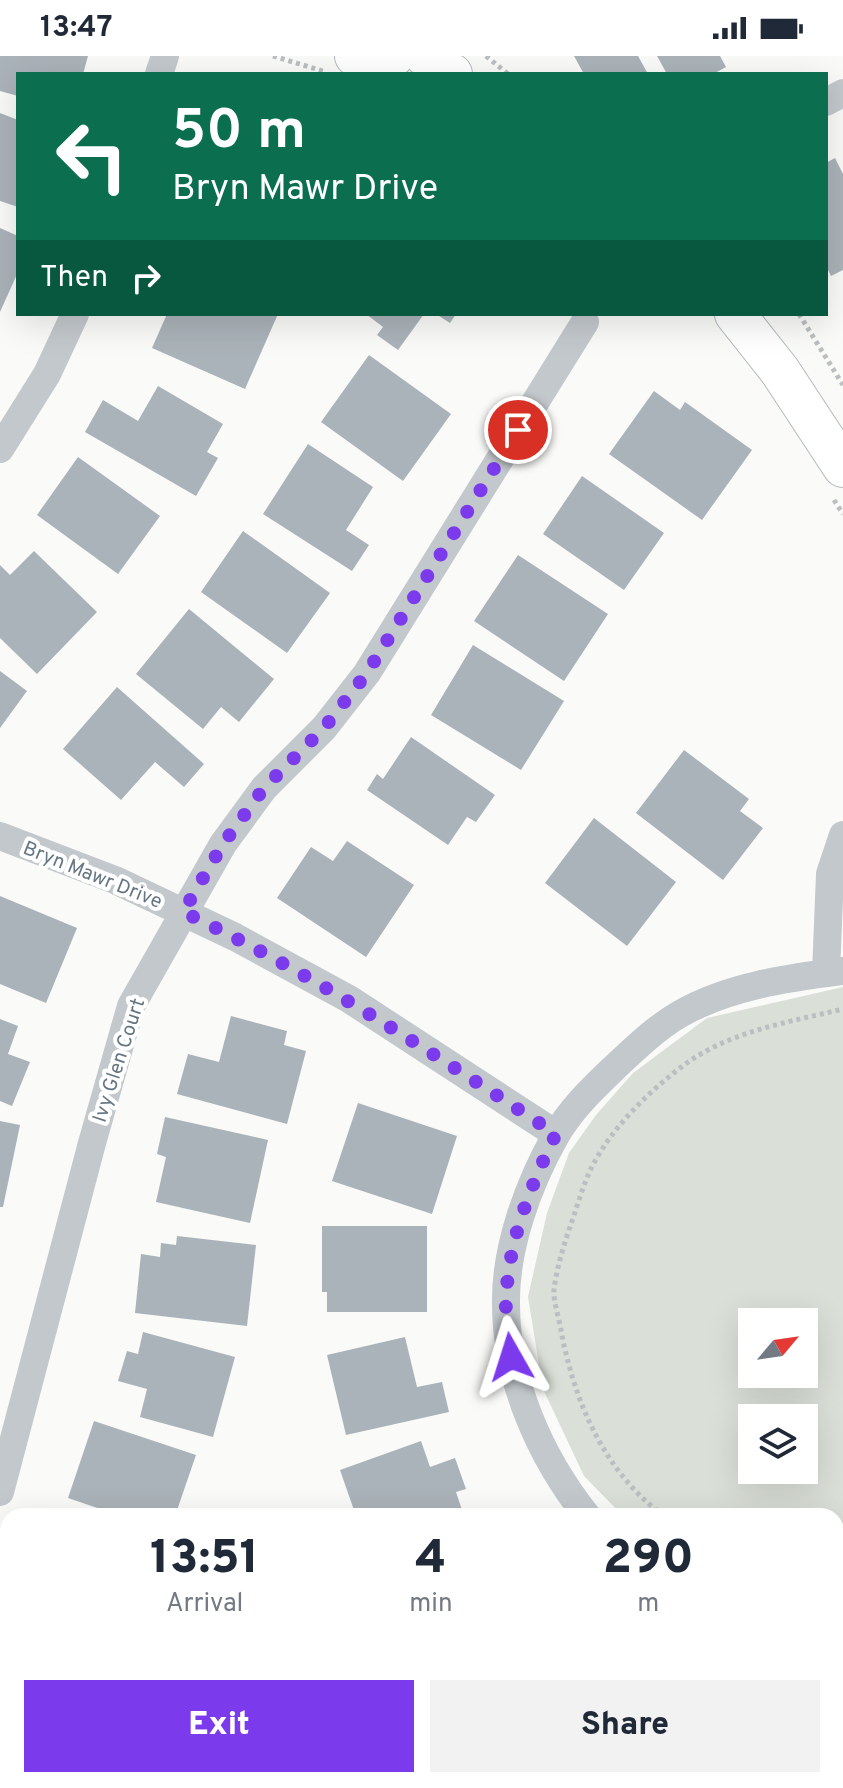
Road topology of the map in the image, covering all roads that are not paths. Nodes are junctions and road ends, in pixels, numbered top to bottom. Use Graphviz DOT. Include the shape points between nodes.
graph roads {
  1 [pos="355,56"];
  2 [pos="394,56"];
  3 [pos="425,56"];
  4 [pos="449,72"];
  5 [pos="74,316"];
  6 [pos="737,316"];
  7 [pos="585,322"];
  8 [pos="0,449"];
  9 [pos="843,467"];
  10 [pos="843,835"];
  11 [pos="0,836"];
  12 [pos="183,912"];
  13 [pos="835,972"];
  14 [pos="556,1134"];
  15 [pos="0,1492"];
  16 [pos="580,1508"];
  1 -- 2 [label="street"];
  3 -- 4 [label="street"];
  5 -- 8 [label="street" via="47,374"];
  6 -- 9 [label="street"];
  7 -- 12 [label="street, Ivy Glen Court" via="367,673 324,728 264,788"];
  10 -- 13 [label="street" via="830,874"];
  11 -- 12 [label="street, Bryn Mawr Drive"];
  12 -- 14 [label="street, Bryn Mawr Drive" via="349,999"];
  12 -- 15 [label="street, Ivy Glen Court" via="131,1006"];
  13 -- 14 [label="street" via="734,990 679,1015 593,1088"];
  14 -- 16 [label="street" via="521,1217 506,1303 511,1357 526,1407 546,1453"];
}
